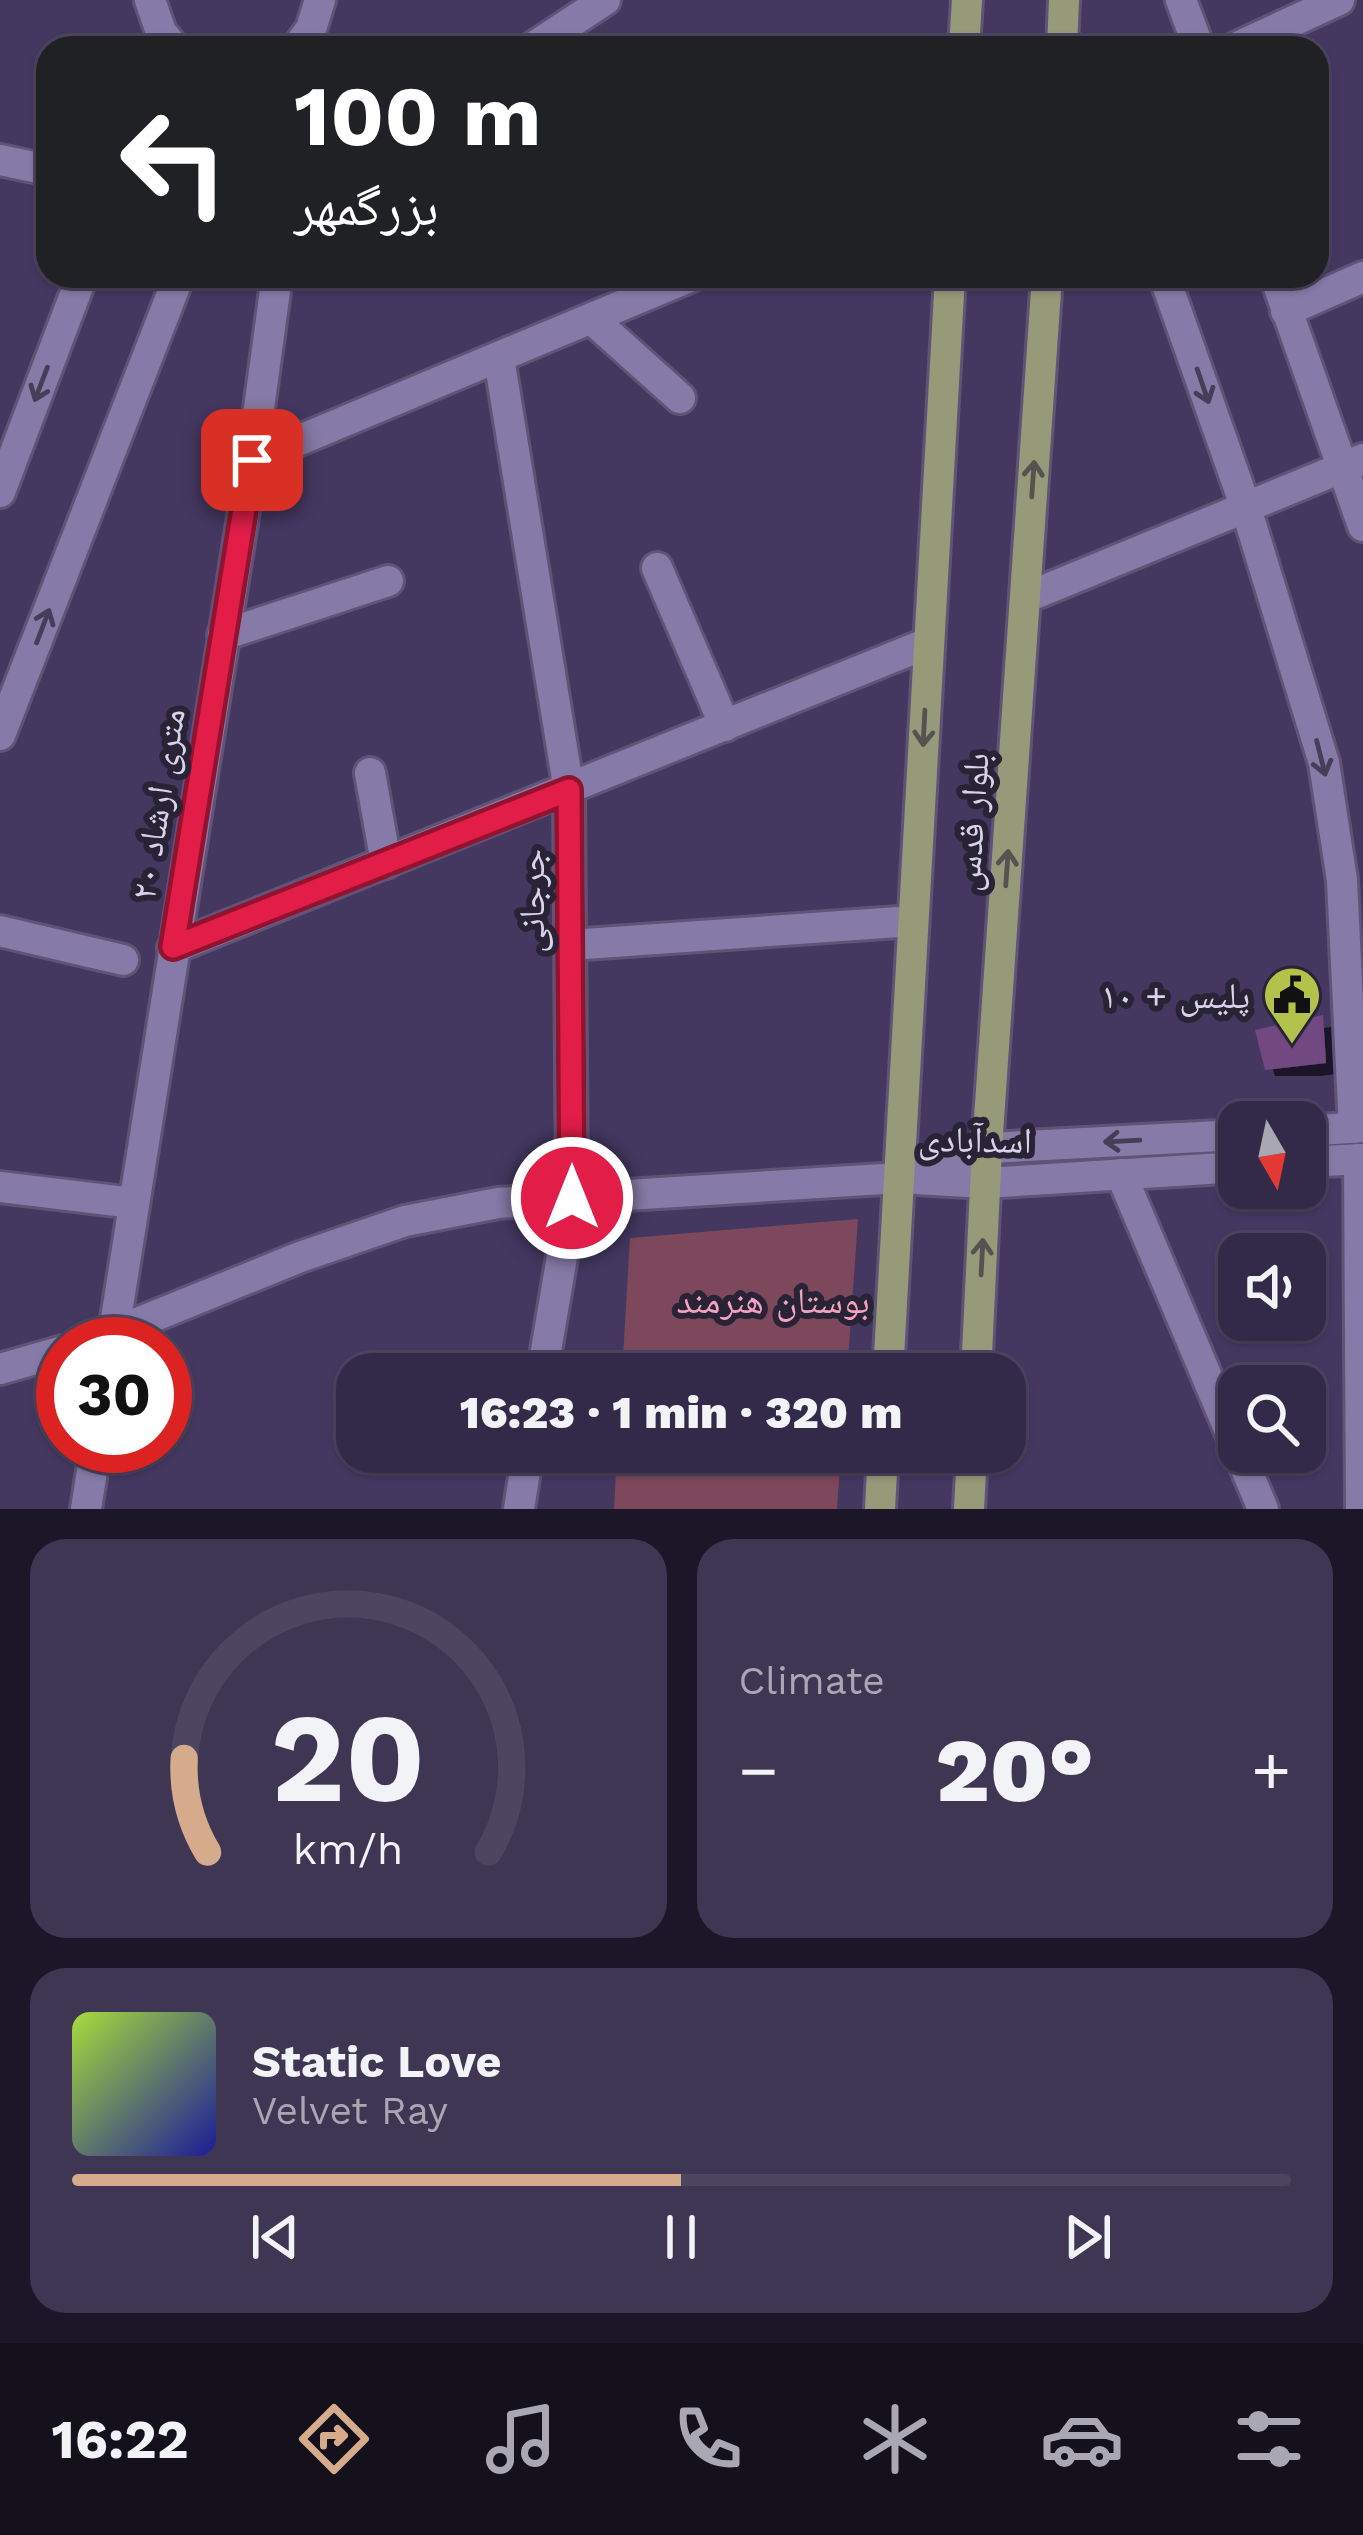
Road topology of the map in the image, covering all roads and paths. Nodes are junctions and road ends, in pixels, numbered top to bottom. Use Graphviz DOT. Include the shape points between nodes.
graph roads {
  1 [pos="150,0"];
  2 [pos="605,0"];
  3 [pos="967,0"];
  4 [pos="1064,0"];
  5 [pos="1181,0"];
  6 [pos="1339,0"];
  7 [pos="162,36"];
  8 [pos="550,36"];
  9 [pos="965,36"];
  10 [pos="1062,36"];
  11 [pos="1194,36"];
  12 [pos="1261,36"];
  13 [pos="0,160"];
  14 [pos="36,168"];
  15 [pos="1363,277"];
  16 [pos="77,288"];
  17 [pos="174,288"];
  18 [pos="276,288"];
  19 [pos="665,288"];
  20 [pos="949,288"];
  21 [pos="1046,288"];
  22 [pos="1168,288"];
  23 [pos="1279,288"];
  24 [pos="1286,311"];
  25 [pos="593,320"];
  26 [pos="499,358"];
  27 [pos="680,398"];
  28 [pos="252,460"];
  29 [pos="1353,463"];
  30 [pos="0,492"];
  31 [pos="1246,508"];
  32 [pos="1363,526"];
  33 [pos="656,568"];
  34 [pos="388,581"];
  35 [pos="1025,598"];
  36 [pos="224,635"];
  37 [pos="928,643"];
  38 [pos="725,726"];
  39 [pos="0,735"];
  40 [pos="370,772"];
  41 [pos="569,790"];
  42 [pos="386,863"];
  43 [pos="913,921"];
  44 [pos="0,932"];
  45 [pos="570,945"];
  46 [pos="173,947"];
  47 [pos="123,960"];
  48 [pos="1218,1136"];
  49 [pos="1326,1136"];
  50 [pos="1360,1143"];
  51 [pos="987,1148"];
  52 [pos="1326,1155"];
  53 [pos="1218,1168"];
  54 [pos="1121,1174"];
  55 [pos="899,1178"];
  56 [pos="985,1184"];
  57 [pos="0,1187"];
  58 [pos="572,1198"];
  59 [pos="134,1203"];
  60 [pos="108,1317"];
  61 [pos="159,1317"];
  62 [pos="546,1353"];
  63 [pos="889,1353"];
  64 [pos="977,1353"];
  65 [pos="36,1359"];
  66 [pos="0,1370"];
  67 [pos="92,1473"];
  68 [pos="525,1473"];
  69 [pos="882,1473"];
  70 [pos="971,1473"];
  71 [pos="86,1509"];
  72 [pos="519,1509"];
  73 [pos="880,1509"];
  74 [pos="969,1509"];
  75 [pos="1263,1509"];
  76 [pos="1361,1509"];
  1 -- 7 [label="street"];
  2 -- 8 [label="street"];
  3 -- 9 [label="main road"];
  4 -- 10 [label="main road"];
  5 -- 11 [label="street"];
  6 -- 12 [label="street"];
  13 -- 14 [label="street"];
  15 -- 24 [label="street"];
  16 -- 30 [label="street, one-way"];
  39 -- 17 [label="street, one-way"];
  18 -- 28 [label="street, ۲۰ متری ارشاد"];
  19 -- 25 [label="street"];
  20 -- 37 [label="main road, بلوار قدس"];
  35 -- 21 [label="main road, بلوار قدس, one-way"];
  22 -- 31 [label="street, one-way"];
  23 -- 24 [label="street"];
  24 -- 29 [label="street"];
  25 -- 26 [label="street"];
  25 -- 27 [label="street"];
  26 -- 28 [label="street"];
  26 -- 41 [label="street, جرجانی"];
  28 -- 36 [label="street, ۲۰ متری ارشاد"];
  29 -- 31 [label="street"];
  29 -- 32 [label="street"];
  31 -- 35 [label="street"];
  31 -- 50 [label="street, one-way" via="1324,763 1342,880"];
  33 -- 38 [label="street"];
  34 -- 36 [label="street"];
  51 -- 35 [label="main road, بلوار قدس, one-way"];
  36 -- 46 [label="street, ۲۰ متری ارشاد"];
  37 -- 38 [label="street"];
  37 -- 43 [label="main road, بلوار قدس, one-way"];
  38 -- 41 [label="street"];
  40 -- 42 [label="street"];
  41 -- 42 [label="street"];
  41 -- 45 [label="street, جرجانی"];
  42 -- 46 [label="street"];
  43 -- 45 [label="street"];
  43 -- 55 [label="main road, بلوار قدس"];
  44 -- 47 [label="street"];
  45 -- 58 [label="street, جرجانی"];
  46 -- 59 [label="street, ۲۰ متری ارشاد"];
  48 -- 51 [label="street, اسدآبادی, one-way"];
  49 -- 50 [label="street"];
  50 -- 52 [label="street"];
  50 -- 76 [label="street"];
  51 -- 55 [label="street, اسدآبادی"];
  51 -- 56 [label="main road, بلوار قدس"];
  53 -- 54 [label="street, اسدآبادی"];
  54 -- 56 [label="street, اسدآبادی"];
  54 -- 75 [label="street"];
  55 -- 56 [label="street, اسدآبادی"];
  55 -- 58 [label="street"];
  55 -- 63 [label="main road, بلوار قدس"];
  64 -- 56 [label="main road, بلوار قدس, one-way"];
  57 -- 59 [label="street"];
  58 -- 61 [label="street" via="405,1222"];
  58 -- 62 [label="street, جرجانی"];
  59 -- 60 [label="street, ۲۰ متری ارشاد"];
  65 -- 66 [label="street"];
  67 -- 71 [label="street"];
  68 -- 72 [label="street"];
  69 -- 73 [label="main road"];
  70 -- 74 [label="main road"];
}
